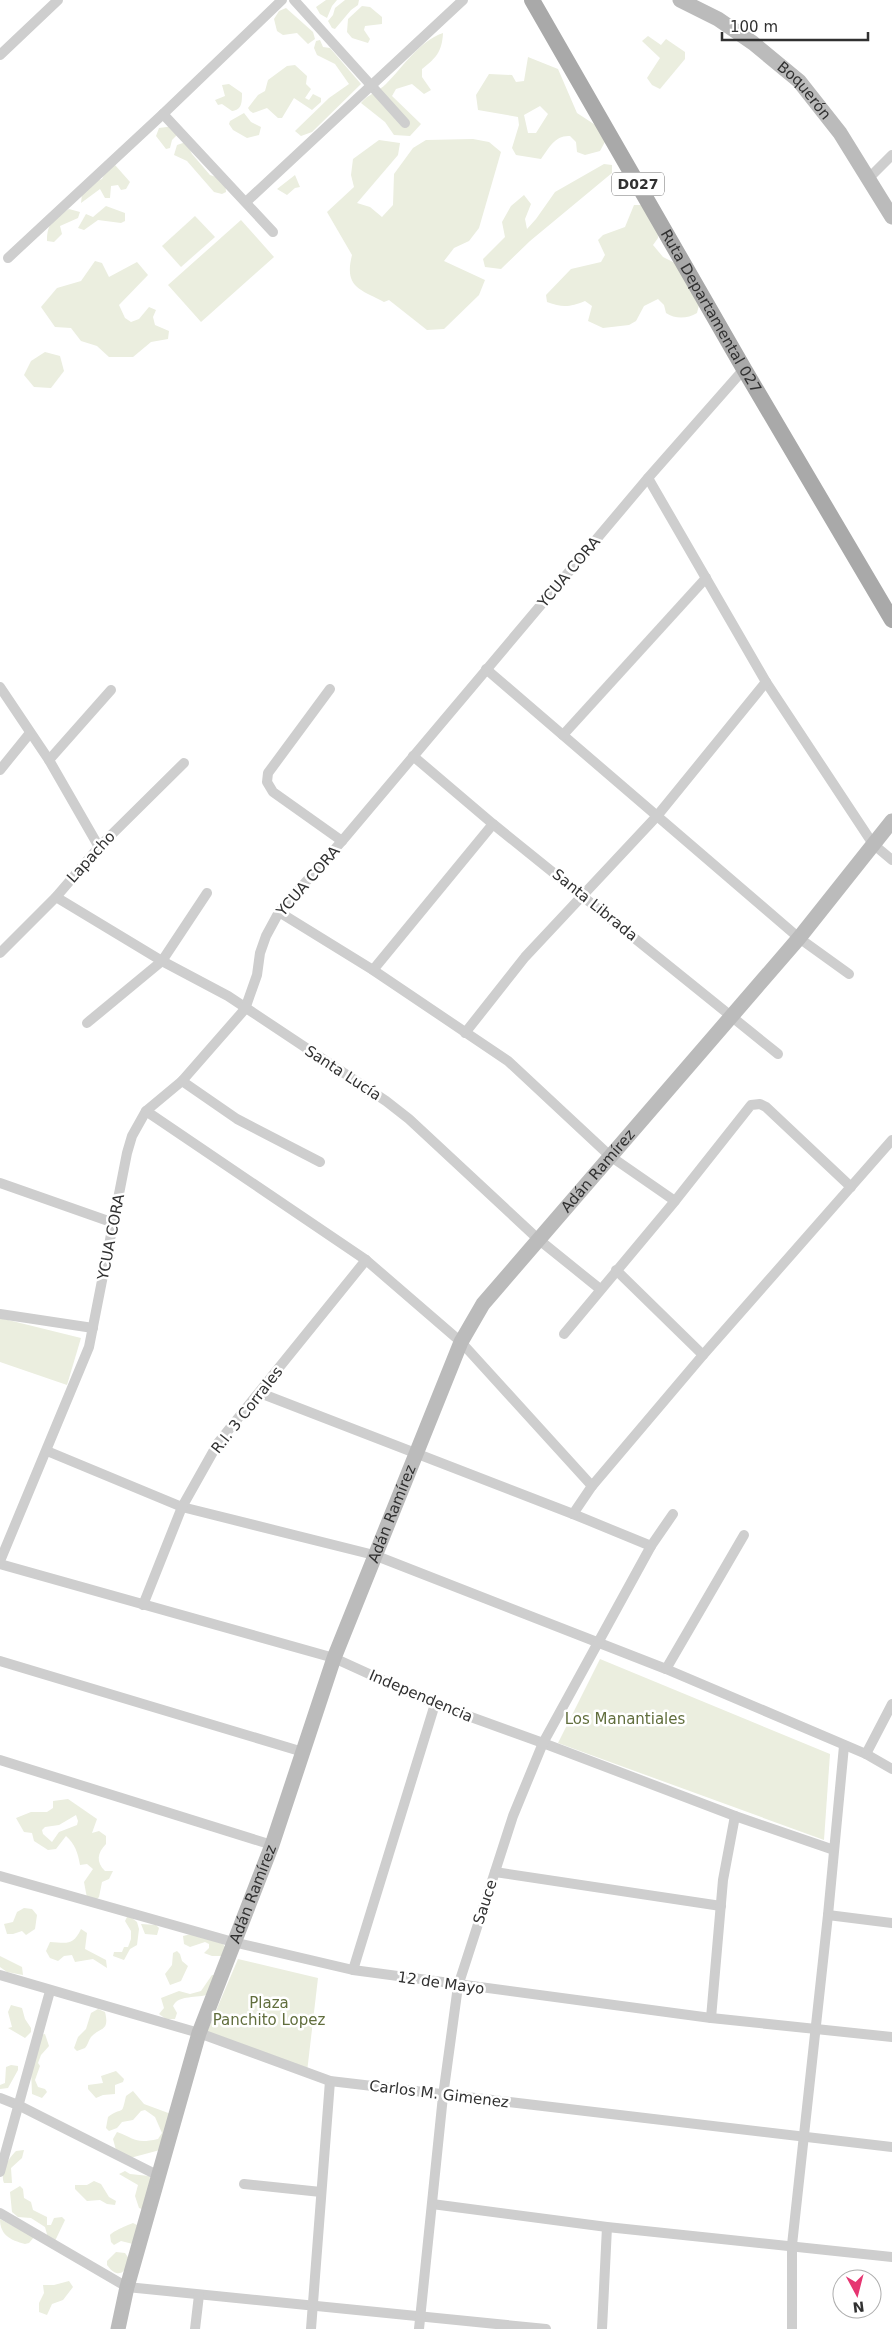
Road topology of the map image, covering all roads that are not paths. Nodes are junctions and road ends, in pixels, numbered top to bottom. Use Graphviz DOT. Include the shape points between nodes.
graph roads {
  1 [pos="58,0"];
  2 [pos="282,0"];
  3 [pos="294,0"];
  4 [pos="463,0"];
  5 [pos="532,0"];
  6 [pos="680,0"];
  7 [pos="699,3"];
  8 [pos="0,55"];
  9 [pos="372,86"];
  10 [pos="163,114"];
  11 [pos="405,123"];
  12 [pos="892,155"];
  13 [pos="869,178"];
  14 [pos="246,202"];
  15 [pos="892,217"];
  16 [pos="273,232"];
  17 [pos="8,258"];
  18 [pos="744,369"];
  19 [pos="648,478"];
  20 [pos="706,578"];
  21 [pos="892,620"];
  22 [pos="486,669"];
  23 [pos="766,682"];
  24 [pos="0,687"];
  25 [pos="330,689"];
  26 [pos="111,690"];
  27 [pos="30,733"];
  28 [pos="563,735"];
  29 [pos="413,756"];
  30 [pos="49,760"];
  31 [pos="184,763"];
  32 [pos="0,770"];
  33 [pos="657,816"];
  34 [pos="892,821"];
  35 [pos="493,824"];
  36 [pos="342,841"];
  37 [pos="872,844"];
  38 [pos="99,847"];
  39 [pos="892,860"];
  40 [pos="206,893"];
  41 [pos="583,895"];
  42 [pos="56,897"];
  43 [pos="278,912"];
  44 [pos="799,938"];
  45 [pos="0,953"];
  46 [pos="162,961"];
  47 [pos="373,970"];
  48 [pos="849,974"];
  49 [pos="245,1009"];
  50 [pos="731,1017"];
  51 [pos="87,1023"];
  52 [pos="464,1033"];
  53 [pos="778,1054"];
  54 [pos="182,1081"];
  55 [pos="146,1111"];
  56 [pos="892,1140"];
  57 [pos="610,1156"];
  58 [pos="320,1162"];
  59 [pos="0,1183"];
  60 [pos="851,1187"];
  61 [pos="675,1201"];
  62 [pos="114,1223"];
  63 [pos="538,1239"];
  64 [pos="366,1260"];
  65 [pos="616,1270"];
  66 [pos="600,1289"];
  67 [pos="0,1314"];
  68 [pos="93,1328"];
  69 [pos="564,1334"];
  70 [pos="461,1342"];
  71 [pos="703,1356"];
  72 [pos="260,1393"];
  73 [pos="47,1451"];
  74 [pos="417,1454"];
  75 [pos="592,1486"];
  76 [pos="182,1507"];
  77 [pos="573,1514"];
  78 [pos="673,1514"];
  79 [pos="744,1534"];
  80 [pos="651,1546"];
  81 [pos="374,1555"];
  82 [pos="0,1561"];
  83 [pos="0,1564"];
  84 [pos="143,1605"];
  85 [pos="598,1642"];
  86 [pos="334,1658"];
  87 [pos="0,1660"];
  88 [pos="666,1669"];
  89 [pos="435,1704"];
  90 [pos="892,1704"];
  91 [pos="543,1743"];
  92 [pos="844,1746"];
  93 [pos="303,1752"];
  94 [pos="866,1754"];
  95 [pos="0,1760"];
  96 [pos="892,1769"];
  97 [pos="734,1816"];
  98 [pos="272,1845"];
  99 [pos="834,1850"];
  100 [pos="495,1872"];
  101 [pos="0,1876"];
  102 [pos="721,1906"];
  103 [pos="828,1914"];
  104 [pos="892,1923"];
  105 [pos="233,1942"];
  106 [pos="353,1970"];
  107 [pos="0,1975"];
  108 [pos="458,1986"];
  109 [pos="50,1991"];
  110 [pos="711,2018"];
  111 [pos="816,2028"];
  112 [pos="199,2034"];
  113 [pos="892,2037"];
  114 [pos="330,2081"];
  115 [pos="443,2096"];
  116 [pos="0,2098"];
  117 [pos="18,2105"];
  118 [pos="804,2136"];
  119 [pos="892,2146"];
  120 [pos="0,2172"];
  121 [pos="159,2176"];
  122 [pos="244,2184"];
  123 [pos="321,2192"];
  124 [pos="432,2204"];
  125 [pos="0,2213"];
  126 [pos="607,2227"];
  127 [pos="792,2245"];
  128 [pos="892,2257"];
  129 [pos="127,2287"];
  130 [pos="199,2295"];
  131 [pos="313,2306"];
  132 [pos="421,2316"];
  133 [pos="501,2327"];
  134 [pos="118,2329"];
  135 [pos="195,2329"];
  136 [pos="311,2329"];
  137 [pos="419,2329"];
  138 [pos="546,2329"];
  139 [pos="602,2329"];
  140 [pos="792,2329"];
  1 -- 8 [label="street"];
  2 -- 10 [label="street"];
  3 -- 9 [label="street"];
  4 -- 9 [label="street"];
  5 -- 18 [label="main road, Ruta Departamental 027 / D027"];
  6 -- 7 [label="street, Boquerón"];
  7 -- 13 [label="street, Boquerón" via="798,81 835,126"];
  9 -- 11 [label="street"];
  9 -- 14 [label="street"];
  10 -- 14 [label="street"];
  10 -- 17 [label="street"];
  12 -- 13 [label="street"];
  13 -- 15 [label="street, Boquerón"];
  14 -- 16 [label="street"];
  18 -- 19 [label="street, YCUA CORA"];
  18 -- 21 [label="main road, Ruta Departamental 027 / D027"];
  19 -- 20 [label="street"];
  19 -- 22 [label="street, YCUA CORA"];
  20 -- 23 [label="street"];
  20 -- 28 [label="street"];
  22 -- 28 [label="street"];
  22 -- 29 [label="street, YCUA CORA"];
  23 -- 33 [label="street"];
  23 -- 37 [label="street"];
  24 -- 27 [label="street"];
  25 -- 36 [label="street" via="268,773 267,782 273,792"];
  26 -- 30 [label="street"];
  27 -- 30 [label="street"];
  27 -- 32 [label="street"];
  28 -- 33 [label="street"];
  29 -- 35 [label="street, Santa Librada"];
  29 -- 36 [label="street, YCUA CORA"];
  30 -- 38 [label="street"];
  31 -- 38 [label="street, Lapacho"];
  33 -- 41 [label="street"];
  33 -- 44 [label="street"];
  34 -- 37 [label="street, Adán Ramírez"];
  35 -- 41 [label="street, Santa Librada"];
  35 -- 47 [label="street"];
  36 -- 43 [label="street, YCUA CORA"];
  37 -- 39 [label="street"];
  37 -- 44 [label="street, Adán Ramírez"];
  38 -- 42 [label="street, Lapacho"];
  40 -- 46 [label="street"];
  41 -- 50 [label="street, Santa Librada"];
  41 -- 52 [label="street" via="526,957"];
  42 -- 45 [label="street, Lapacho"];
  42 -- 46 [label="street, Santa Lucía"];
  43 -- 47 [label="street"];
  43 -- 49 [label="street, YCUA CORA" via="260,953 257,975"];
  44 -- 48 [label="street"];
  44 -- 50 [label="street, Adán Ramírez"];
  46 -- 49 [label="street, Santa Lucía" via="228,996"];
  46 -- 51 [label="street"];
  47 -- 52 [label="street"];
  49 -- 54 [label="street, YCUA CORA"];
  49 -- 63 [label="street, Santa Lucía" via="409,1119"];
  50 -- 53 [label="street, Santa Librada"];
  50 -- 57 [label="street, Adán Ramírez"];
  52 -- 57 [label="street" via="508,1061"];
  54 -- 55 [label="street, YCUA CORA"];
  54 -- 58 [label="street" via="237,1119"];
  55 -- 62 [label="street, YCUA CORA" via="132,1136"];
  55 -- 64 [label="street"];
  56 -- 60 [label="street"];
  57 -- 61 [label="street"];
  57 -- 63 [label="street, Adán Ramírez"];
  59 -- 62 [label="street"];
  60 -- 61 [label="street" via="760,1104 751,1105"];
  60 -- 71 [label="street"];
  61 -- 65 [label="street"];
  62 -- 68 [label="street, YCUA CORA"];
  63 -- 66 [label="street, Santa Lucía"];
  63 -- 70 [label="street, Adán Ramírez" via="483,1304"];
  64 -- 70 [label="street"];
  64 -- 72 [label="street, R.I. 3 Corrales"];
  65 -- 66 [label="street"];
  65 -- 71 [label="street"];
  66 -- 69 [label="street"];
  67 -- 68 [label="street"];
  68 -- 73 [label="street, YCUA CORA" via="81,1368"];
  70 -- 74 [label="street, Adán Ramírez"];
  70 -- 75 [label="street"];
  71 -- 75 [label="street"];
  72 -- 74 [label="street"];
  72 -- 76 [label="street, R.I. 3 Corrales" via="218,1444"];
  73 -- 76 [label="street"];
  73 -- 82 [label="street, YCUA CORA"];
  74 -- 77 [label="street"];
  74 -- 81 [label="street, Adán Ramírez"];
  75 -- 77 [label="street"];
  76 -- 81 [label="street"];
  76 -- 84 [label="street, R.I. 3 Corrales"];
  77 -- 80 [label="street"];
  78 -- 80 [label="street, Sauce"];
  79 -- 88 [label="street"];
  80 -- 85 [label="street, Sauce"];
  81 -- 85 [label="street"];
  81 -- 86 [label="street, Adán Ramírez"];
  83 -- 84 [label="street, Independencia"];
  84 -- 86 [label="street, Independencia"];
  85 -- 88 [label="street"];
  85 -- 91 [label="street, Sauce"];
  86 -- 89 [label="street, Independencia"];
  86 -- 93 [label="street, Adán Ramírez"];
  87 -- 93 [label="street"];
  88 -- 92 [label="street"];
  89 -- 91 [label="street, Independencia"];
  89 -- 106 [label="street"];
  90 -- 94 [label="street"];
  91 -- 97 [label="street, Independencia"];
  91 -- 100 [label="street, Sauce" via="513,1816"];
  92 -- 94 [label="street"];
  92 -- 99 [label="street"];
  93 -- 98 [label="street, Adán Ramírez"];
  94 -- 96 [label="street"];
  95 -- 98 [label="street"];
  97 -- 99 [label="street, Independencia"];
  97 -- 102 [label="street"];
  98 -- 105 [label="street, Adán Ramírez"];
  99 -- 103 [label="street"];
  100 -- 102 [label="street"];
  100 -- 108 [label="street, Sauce"];
  101 -- 105 [label="street, 12 de Mayo"];
  102 -- 110 [label="street"];
  103 -- 104 [label="street"];
  103 -- 111 [label="street"];
  105 -- 106 [label="street, 12 de Mayo"];
  105 -- 112 [label="street, Adán Ramírez"];
  106 -- 108 [label="street, 12 de Mayo"];
  107 -- 109 [label="street, Carlos M. Gimenez"];
  108 -- 110 [label="street, 12 de Mayo"];
  108 -- 115 [label="street, Sauce"];
  109 -- 112 [label="street, Carlos M. Gimenez"];
  109 -- 117 [label="street"];
  110 -- 111 [label="street, 12 de Mayo"];
  111 -- 113 [label="street, 12 de Mayo"];
  111 -- 118 [label="street"];
  112 -- 114 [label="street, Carlos M. Gimenez"];
  112 -- 121 [label="street, Adán Ramírez"];
  114 -- 115 [label="street, Carlos M. Gimenez"];
  114 -- 123 [label="street"];
  115 -- 118 [label="street, Carlos M. Gimenez"];
  115 -- 124 [label="street, Sauce"];
  116 -- 117 [label="street"];
  117 -- 120 [label="street"];
  117 -- 121 [label="street"];
  118 -- 119 [label="street, Carlos M. Gimenez"];
  118 -- 127 [label="street"];
  121 -- 129 [label="street, Adán Ramírez"];
  122 -- 123 [label="street"];
  123 -- 131 [label="street"];
  124 -- 126 [label="street"];
  124 -- 132 [label="street, Sauce"];
  125 -- 129 [label="street"];
  126 -- 127 [label="street"];
  126 -- 139 [label="street"];
  127 -- 128 [label="street"];
  127 -- 140 [label="street"];
  129 -- 130 [label="street"];
  129 -- 134 [label="street, Adán Ramírez"];
  130 -- 131 [label="street"];
  130 -- 135 [label="street"];
  131 -- 132 [label="street"];
  131 -- 136 [label="street"];
  132 -- 133 [label="street"];
  132 -- 137 [label="street, Sauce"];
  133 -- 138 [label="street"];
}
